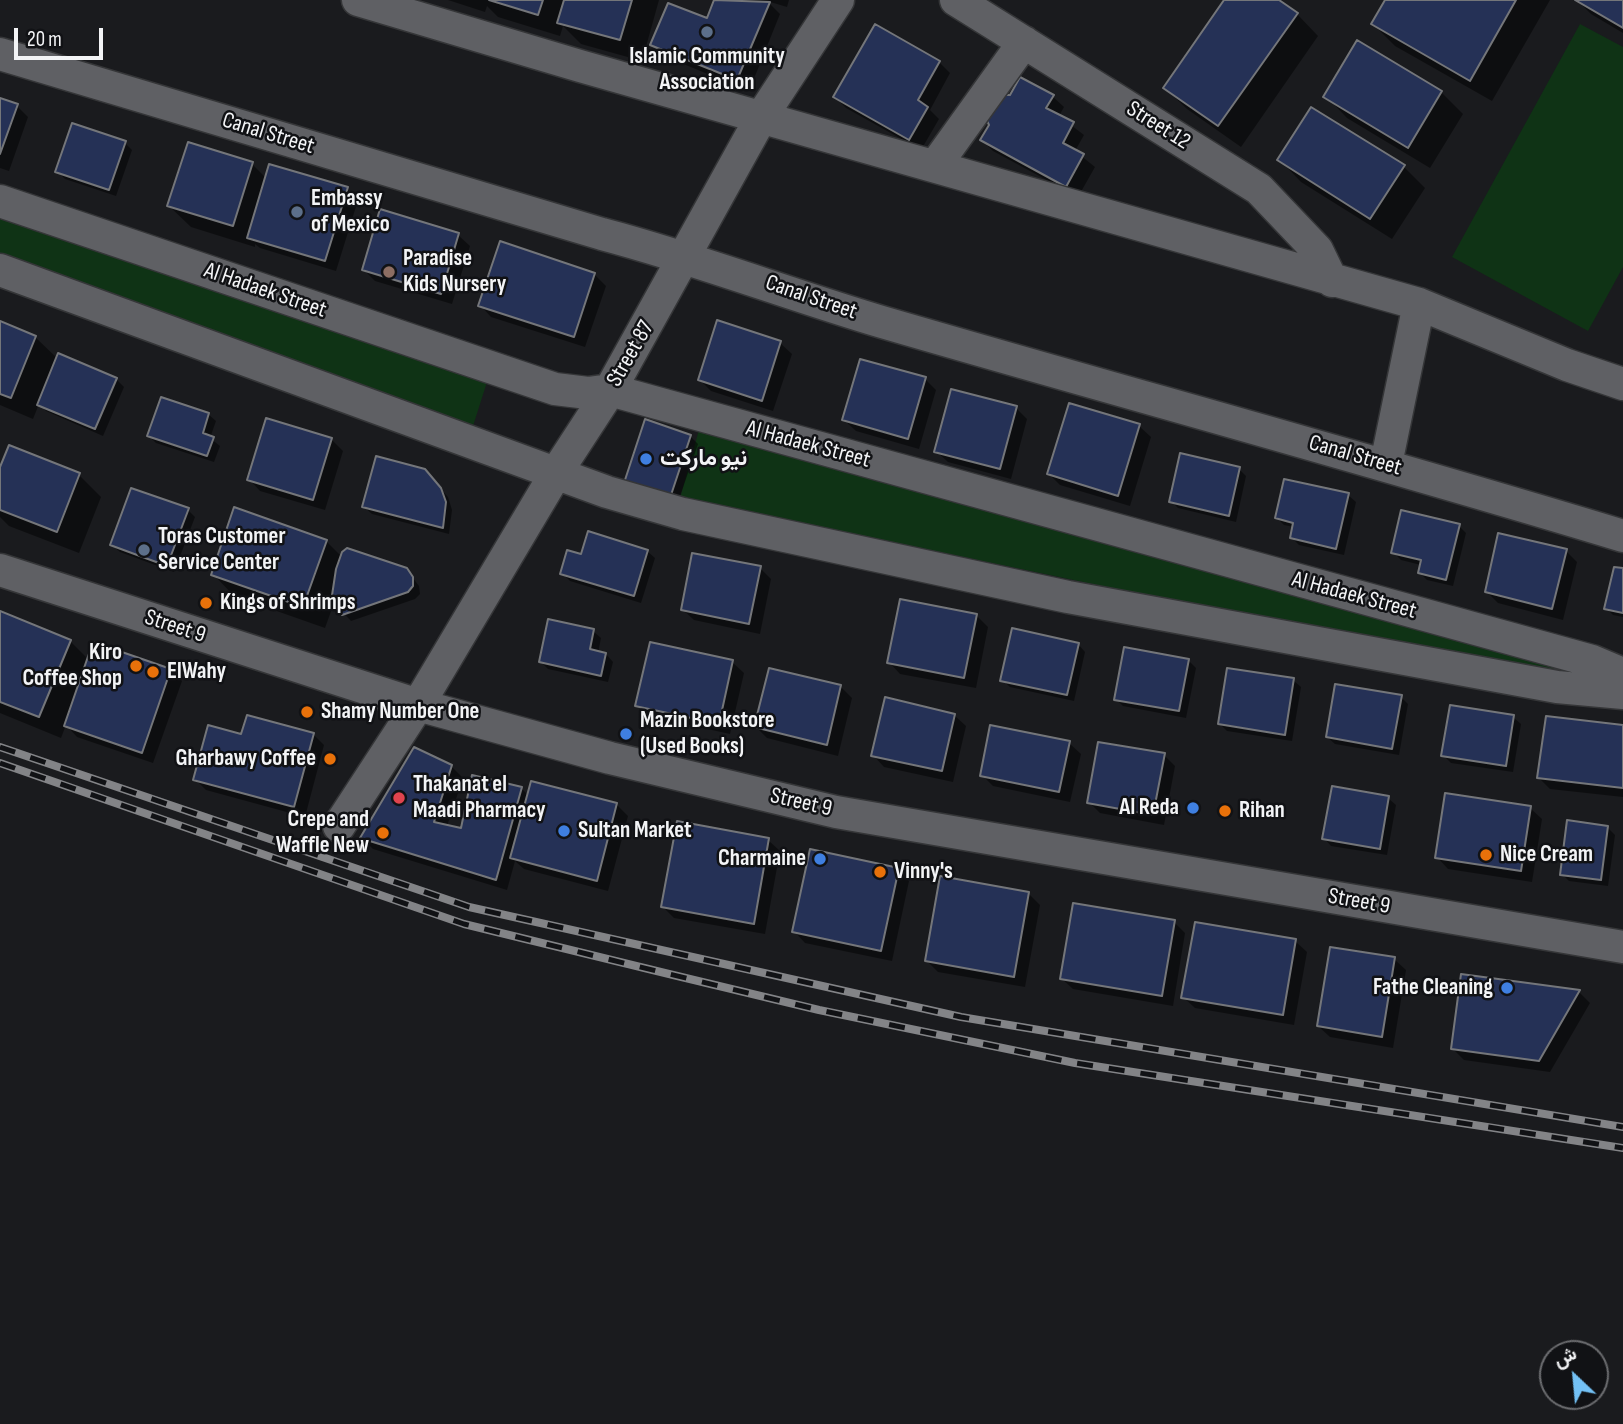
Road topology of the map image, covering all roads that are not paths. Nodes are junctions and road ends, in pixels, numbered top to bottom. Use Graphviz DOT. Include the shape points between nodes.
graph roads {
  1 [pos="358,0"];
  2 [pos="838,0"];
  3 [pos="956,0"];
  4 [pos="1024,42"];
  5 [pos="0,54"];
  6 [pos="762,116"];
  7 [pos="935,166"];
  8 [pos="0,201"];
  9 [pos="686,256"];
  10 [pos="0,270"];
  11 [pos="1332,281"];
  12 [pos="1419,304"];
  13 [pos="1623,384"];
  14 [pos="610,390"];
  15 [pos="1385,464"];
  16 [pos="556,474"];
  17 [pos="1623,536"];
  18 [pos="0,570"];
  19 [pos="1623,674"];
  20 [pos="1623,693"];
  21 [pos="418,705"];
  22 [pos="339,826"];
  23 [pos="1623,947"];
  1 -- 6 [label="street"];
  2 -- 6 [label="street, Street 87"];
  3 -- 4 [label="street, Street 12"];
  4 -- 7 [label="street"];
  4 -- 11 [label="street, Street 12" via="1259,189 1317,250"];
  5 -- 9 [label="street, Canal Street"];
  6 -- 7 [label="street"];
  6 -- 9 [label="street, Street 87"];
  7 -- 11 [label="street"];
  8 -- 14 [label="street, Al Hadaek Street" via="523,380 566,391"];
  9 -- 14 [label="street, Street 87"];
  9 -- 15 [label="street, Canal Street" via="879,321"];
  10 -- 16 [label="street, Al Hadaek Street"];
  11 -- 12 [label="street"];
  12 -- 13 [label="street"];
  12 -- 15 [label="street"];
  14 -- 16 [label="street, Street 87"];
  14 -- 19 [label="street, Al Hadaek Street" via="1592,661"];
  15 -- 17 [label="street, Canal Street"];
  16 -- 20 [label="street, Al Hadaek Street" via="683,514 1068,597 1557,687"];
  16 -- 21 [label="street, Street 87"];
  18 -- 21 [label="street, Street 9"];
  21 -- 22 [label="street, Street 87"];
  21 -- 23 [label="street, Street 9" via="610,758 836,812"];
}
